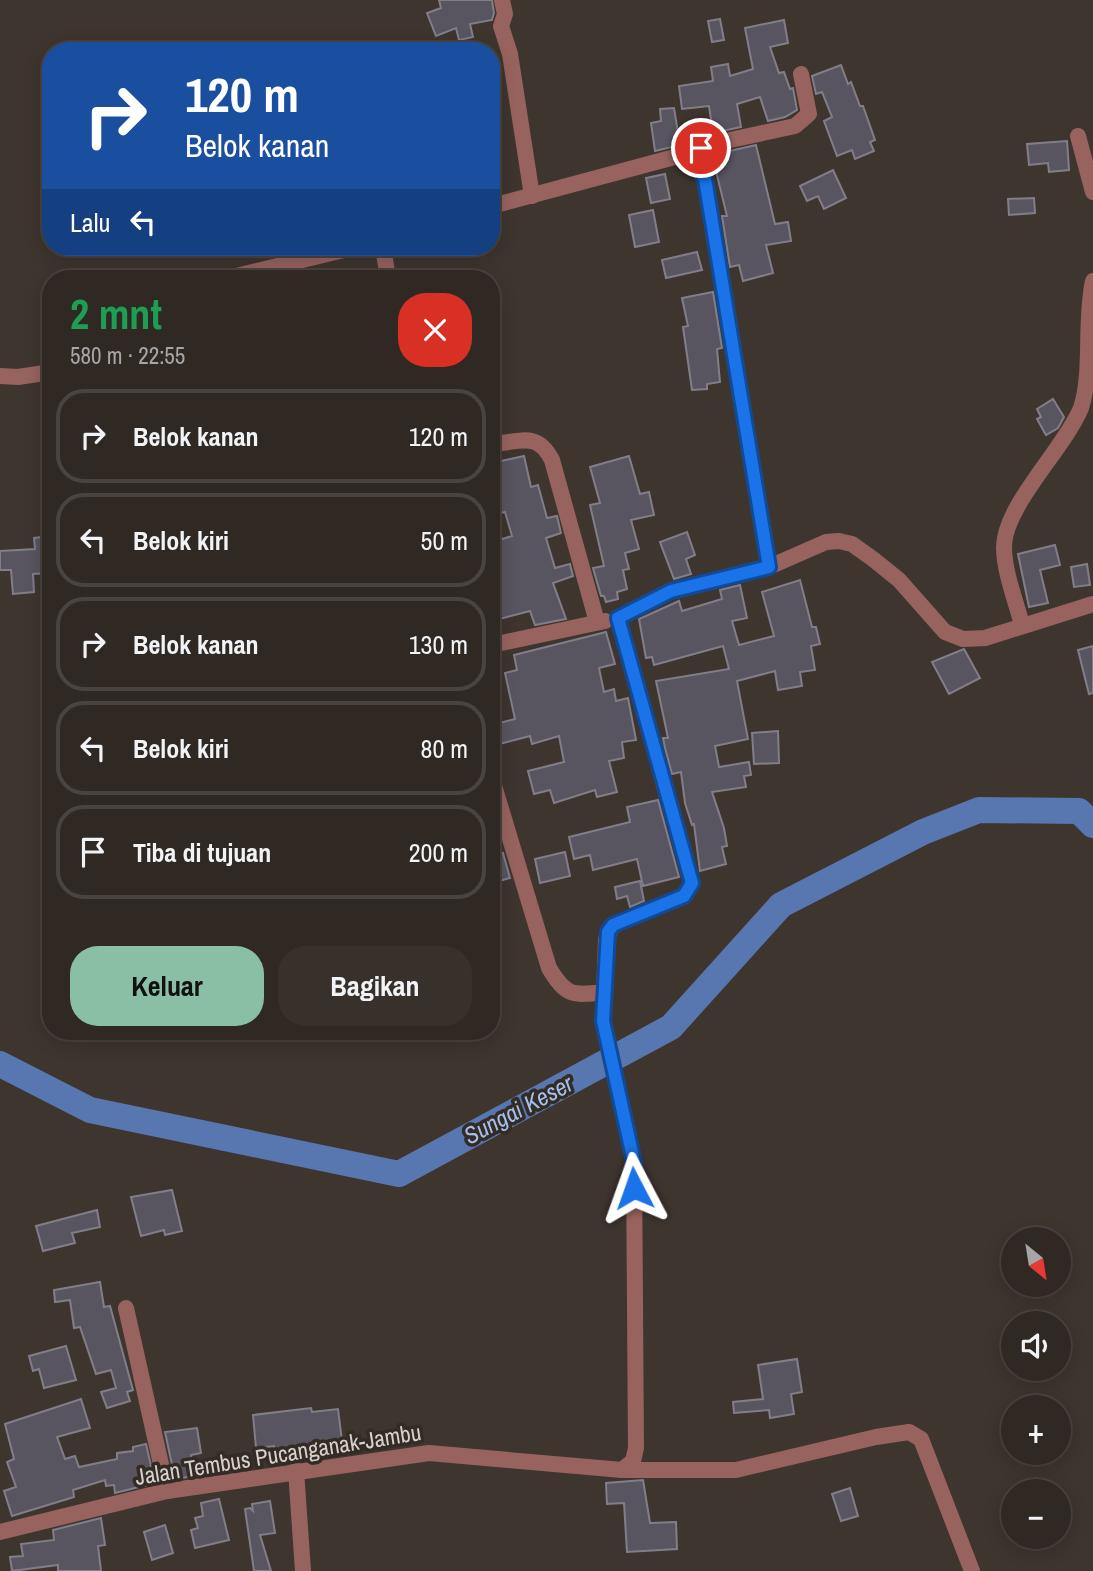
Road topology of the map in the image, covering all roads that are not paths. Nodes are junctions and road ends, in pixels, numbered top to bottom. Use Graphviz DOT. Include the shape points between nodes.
graph roads {
  1 [pos="502,0"];
  2 [pos="801,74"];
  3 [pos="1078,136"];
  4 [pos="689,156"];
  5 [pos="1093,192"];
  6 [pos="532,196"];
  7 [pos="500,204"];
  8 [pos="305,256"];
  9 [pos="256,270"];
  10 [pos="1093,281"];
  11 [pos="42,373"];
  12 [pos="0,376"];
  13 [pos="500,443"];
  14 [pos="769,567"];
  15 [pos="1093,604"];
  16 [pos="618,618"];
  17 [pos="597,622"];
  18 [pos="1022,625"];
  19 [pos="500,643"];
  20 [pos="500,806"];
  21 [pos="604,992"];
  22 [pos="126,1308"];
  23 [pos="296,1470"];
  24 [pos="622,1470"];
  25 [pos="167,1491"];
  26 [pos="0,1532"];
  27 [pos="303,1571"];
  28 [pos="972,1571"];
  1 -- 6 [label="street" via="505,15 501,26 510,54"];
  2 -- 4 [label="street" via="809,114 805,120 706,145"];
  3 -- 5 [label="street"];
  4 -- 6 [label="street"];
  4 -- 14 [label="street" via="705,179"];
  6 -- 7 [label="street"];
  8 -- 9 [label="street"];
  10 -- 18 [label="street" via="1087,306 1088,378 1081,407 1015,511 1005,536 1004,551"];
  11 -- 12 [label="street"];
  13 -- 17 [label="street" via="537,440 545,445"];
  14 -- 16 [label="street" via="671,591"];
  14 -- 18 [label="street" via="826,542 852,544 900,580 944,632 963,639 985,638"];
  15 -- 18 [label="street"];
  16 -- 17 [label="street"];
  16 -- 21 [label="street" via="692,883 684,896 613,925 607,940"];
  17 -- 19 [label="street"];
  20 -- 21 [label="street" via="549,968 567,992"];
  21 -- 24 [label="street" via="603,1021 634,1162 636,1448 633,1461"];
  22 -- 25 [label="street"];
  23 -- 24 [label="street, Jalan Tembus Pucanganak-Jambu" via="429,1452"];
  23 -- 25 [label="street, Jalan Tembus Pucanganak-Jambu"];
  23 -- 27 [label="street"];
  24 -- 28 [label="street, Jalan Tembus Pucanganak-Jambu" via="736,1470 909,1432 921,1439"];
  25 -- 26 [label="street, Jalan Tembus Pucanganak-Jambu"];
}
